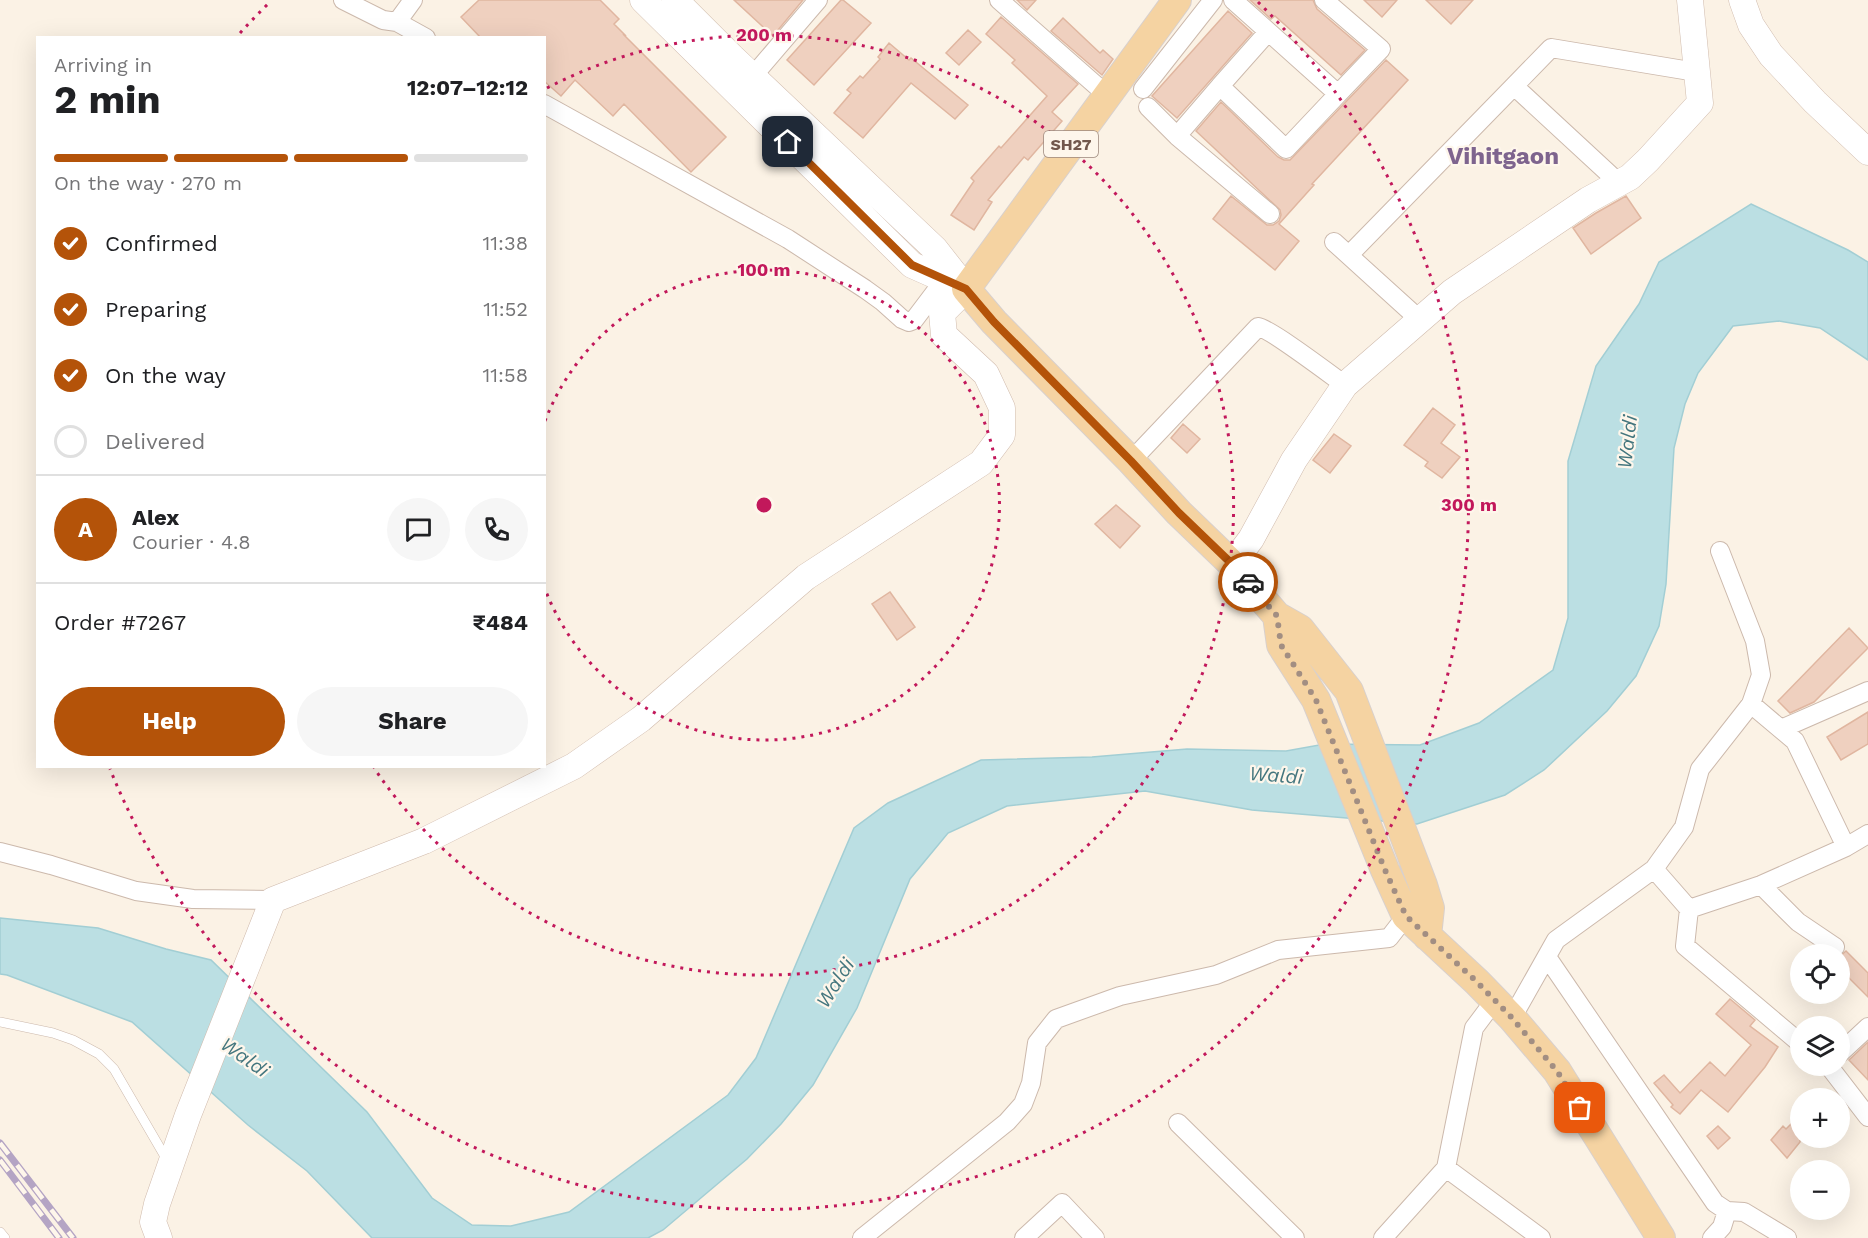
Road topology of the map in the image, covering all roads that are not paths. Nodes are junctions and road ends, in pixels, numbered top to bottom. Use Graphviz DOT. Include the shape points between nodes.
graph roads {
  1 [pos="343,0"];
  2 [pos="413,0"];
  3 [pos="643,0"];
  4 [pos="675,0"];
  5 [pos="818,0"];
  6 [pos="999,0"];
  7 [pos="1177,0"];
  8 [pos="1213,0"];
  9 [pos="1233,0"];
  10 [pos="1324,0"];
  11 [pos="1690,0"];
  12 [pos="1743,0"];
  13 [pos="397,22"];
  14 [pos="1268,32"];
  15 [pos="422,36"];
  16 [pos="1696,72"];
  17 [pos="753,76"];
  18 [pos="1220,86"];
  19 [pos="1514,86"];
  20 [pos="1143,89"];
  21 [pos="1338,94"];
  22 [pos="1107,95"];
  23 [pos="546,105"];
  24 [pos="1148,107"];
  25 [pos="1177,136"];
  26 [pos="1866,148"];
  27 [pos="1619,183"];
  28 [pos="1270,214"];
  29 [pos="1335,242"];
  30 [pos="1349,255"];
  31 [pos="955,284"];
  32 [pos="1420,320"];
  33 [pos="1345,385"];
  34 [pos="1131,461"];
  35 [pos="1720,551"];
  36 [pos="1232,564"];
  37 [pos="1277,616"];
  38 [pos="1868,691"];
  39 [pos="1751,704"];
  40 [pos="1781,729"];
  41 [pos="1868,834"];
  42 [pos="1846,847"];
  43 [pos="0,852"];
  44 [pos="1654,868"];
  45 [pos="1761,885"];
  46 [pos="273,900"];
  47 [pos="1689,909"];
  48 [pos="1406,916"];
  49 [pos="1427,936"];
  50 [pos="1831,944"];
  51 [pos="1547,957"];
  52 [pos="1504,1009"];
  53 [pos="0,1022"];
  54 [pos="1868,1027"];
  55 [pos="1790,1034"];
  56 [pos="1850,1044"];
  57 [pos="1836,1076"];
  58 [pos="1868,1117"];
  59 [pos="1178,1123"];
  60 [pos="170,1165"];
  61 [pos="1446,1168"];
  62 [pos="1727,1211"];
  63 [pos="0,1232"];
  64 [pos="1533,1236"];
  65 [pos="5,1238"];
  66 [pos="159,1238"];
  67 [pos="862,1238"];
  68 [pos="1024,1238"];
  69 [pos="1095,1238"];
  70 [pos="1295,1238"];
  71 [pos="1383,1238"];
  72 [pos="1661,1238"];
  73 [pos="1712,1238"];
  74 [pos="1787,1238"];
  1 -- 13 [label="street" via="383,20"];
  2 -- 13 [label="street"];
  3 -- 31 [label="street" via="912,265"];
  4 -- 17 [label="street"];
  5 -- 17 [label="street"];
  6 -- 22 [label="street"];
  7 -- 22 [label="main road, SH27"];
  8 -- 20 [label="street"];
  9 -- 14 [label="street"];
  10 -- 21 [label="street" via="1381,49"];
  11 -- 16 [label="street"];
  12 -- 26 [label="street" via="1751,25 1771,55"];
  13 -- 15 [label="street"];
  14 -- 18 [label="street"];
  14 -- 21 [label="street"];
  16 -- 19 [label="street" via="1551,48"];
  16 -- 27 [label="street" via="1700,103 1648,160"];
  17 -- 31 [label="street" via="935,249"];
  18 -- 21 [label="street" via="1286,149"];
  18 -- 25 [label="street"];
  19 -- 27 [label="street"];
  19 -- 30 [label="street"];
  22 -- 31 [label="main road, SH27"];
  23 -- 31 [label="street" via="788,239 865,289 902,319 914,320"];
  24 -- 25 [label="street"];
  25 -- 28 [label="street"];
  27 -- 32 [label="street" via="1461,285"];
  29 -- 30 [label="street"];
  30 -- 32 [label="street"];
  31 -- 34 [label="main road"];
  31 -- 46 [label="street" via="942,313 944,335 986,374 1002,408 1002,435 981,463 806,577 641,719 574,766 424,841"];
  32 -- 33 [label="street"];
  33 -- 34 [label="street" via="1258,327"];
  33 -- 36 [label="street" via="1294,460 1251,539"];
  34 -- 36 [label="main road"];
  35 -- 39 [label="street" via="1755,641 1761,675"];
  36 -- 37 [label="main road"];
  37 -- 48 [label="main road" via="1281,645 1316,700"];
  37 -- 49 [label="main road" via="1300,629 1349,691 1424,885 1430,908"];
  38 -- 40 [label="street"];
  39 -- 40 [label="street"];
  39 -- 44 [label="street" via="1700,769 1684,827"];
  40 -- 42 [label="street" via="1795,741"];
  41 -- 42 [label="street"];
  42 -- 45 [label="street"];
  43 -- 46 [label="street" via="136,891 193,899"];
  44 -- 47 [label="street"];
  44 -- 51 [label="street" via="1556,940"];
  45 -- 47 [label="street"];
  45 -- 50 [label="street" via="1798,922"];
  46 -- 60 [label="street"];
  47 -- 55 [label="street" via="1685,946"];
  48 -- 49 [label="main road"];
  48 -- 67 [label="street" via="1389,938 1278,950 1216,975 1120,996 1056,1019 1037,1043 1031,1083 1023,1104 1007,1122"];
  49 -- 52 [label="main road"];
  51 -- 52 [label="street"];
  51 -- 62 [label="street" via="1715,1203"];
  52 -- 61 [label="street" via="1474,1028"];
  52 -- 72 [label="main road" via="1557,1071"];
  53 -- 60 [label="lane" via="53,1033 99,1054 114,1069"];
  54 -- 56 [label="street"];
  57 -- 58 [label="street"];
  59 -- 70 [label="street"];
  60 -- 66 [label="street" via="153,1222"];
  61 -- 64 [label="street"];
  61 -- 71 [label="street"];
  62 -- 73 [label="street" via="1722,1227"];
  62 -- 74 [label="street" via="1744,1212"];
  63 -- 65 [label="lane"];
  68 -- 69 [label="street" via="1062,1203"];
}
